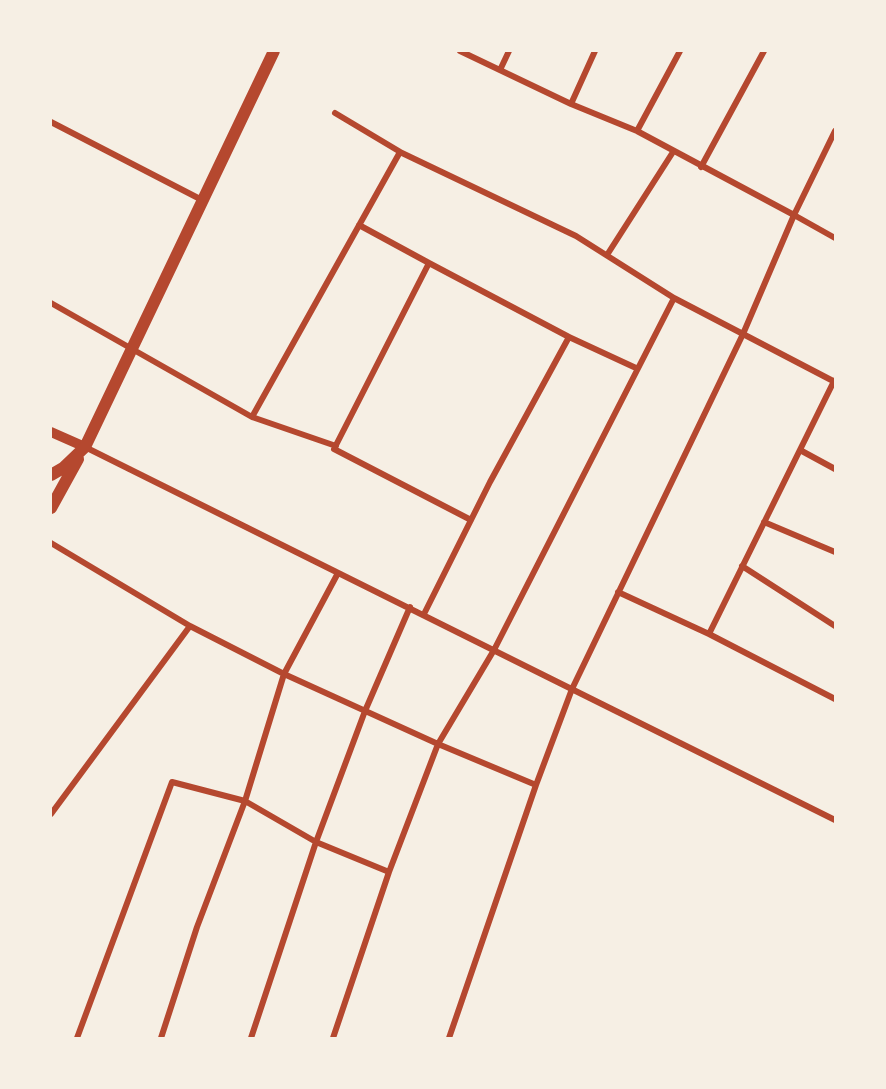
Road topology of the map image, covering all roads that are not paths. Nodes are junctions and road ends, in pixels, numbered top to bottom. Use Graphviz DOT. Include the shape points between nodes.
graph roads {
  1 [pos="274,51"];
  2 [pos="460,51"];
  3 [pos="509,51"];
  4 [pos="596,51"];
  5 [pos="680,51"];
  6 [pos="764,51"];
  7 [pos="500,70"];
  8 [pos="571,104"];
  9 [pos="335,113"];
  10 [pos="51,122"];
  11 [pos="637,131"];
  12 [pos="835,131"];
  13 [pos="400,152"];
  14 [pos="673,152"];
  15 [pos="701,167"];
  16 [pos="203,200"];
  17 [pos="794,215"];
  18 [pos="359,225"];
  19 [pos="835,238"];
  20 [pos="607,255"];
  21 [pos="429,263"];
  22 [pos="674,298"];
  23 [pos="51,303"];
  24 [pos="743,334"];
  25 [pos="569,337"];
  26 [pos="132,348"];
  27 [pos="636,368"];
  28 [pos="835,381"];
  29 [pos="252,417"];
  30 [pos="51,432"];
  31 [pos="336,446"];
  32 [pos="85,447"];
  33 [pos="800,450"];
  34 [pos="835,469"];
  35 [pos="51,475"];
  36 [pos="51,508"];
  37 [pos="471,520"];
  38 [pos="764,522"];
  39 [pos="51,543"];
  40 [pos="835,552"];
  41 [pos="742,567"];
  42 [pos="338,573"];
  43 [pos="618,592"];
  44 [pos="410,607"];
  45 [pos="424,614"];
  46 [pos="190,626"];
  47 [pos="835,626"];
  48 [pos="709,634"];
  49 [pos="494,650"];
  50 [pos="284,674"];
  51 [pos="572,689"];
  52 [pos="835,699"];
  53 [pos="365,711"];
  54 [pos="438,744"];
  55 [pos="536,785"];
  56 [pos="245,801"];
  57 [pos="51,814"];
  58 [pos="835,820"];
  59 [pos="316,842"];
  60 [pos="389,872"];
  61 [pos="77,1038"];
  62 [pos="161,1038"];
  63 [pos="251,1038"];
  64 [pos="333,1038"];
  65 [pos="449,1038"];
  1 -- 16 [label="main road"];
  2 -- 7 [label="street"];
  3 -- 7 [label="street"];
  4 -- 8 [label="street"];
  5 -- 11 [label="street"];
  6 -- 15 [label="street"];
  7 -- 8 [label="street"];
  8 -- 11 [label="street"];
  9 -- 13 [label="street"];
  10 -- 16 [label="street"];
  11 -- 14 [label="street"];
  12 -- 17 [label="street"];
  13 -- 18 [label="street"];
  13 -- 20 [label="street" via="576,236"];
  14 -- 15 [label="street"];
  14 -- 20 [label="street"];
  15 -- 17 [label="street"];
  16 -- 26 [label="main road"];
  17 -- 19 [label="street"];
  17 -- 24 [label="street"];
  18 -- 21 [label="street"];
  18 -- 29 [label="street"];
  20 -- 22 [label="street"];
  21 -- 25 [label="street"];
  21 -- 31 [label="street"];
  22 -- 24 [label="street"];
  22 -- 27 [label="street"];
  23 -- 26 [label="street"];
  24 -- 28 [label="street"];
  24 -- 43 [label="street"];
  25 -- 27 [label="street"];
  25 -- 37 [label="street"];
  26 -- 29 [label="street"];
  26 -- 32 [label="main road"];
  27 -- 49 [label="street"];
  28 -- 33 [label="street"];
  29 -- 31 [label="street"];
  30 -- 32 [label="street"];
  31 -- 37 [label="street" via="334,449"];
  32 -- 35 [label="main road"];
  32 -- 36 [label="main road"];
  32 -- 42 [label="street"];
  33 -- 34 [label="street"];
  33 -- 38 [label="street"];
  37 -- 45 [label="street"];
  38 -- 40 [label="street"];
  38 -- 41 [label="street"];
  39 -- 46 [label="street"];
  41 -- 47 [label="street"];
  41 -- 48 [label="street"];
  42 -- 44 [label="street"];
  42 -- 50 [label="street"];
  43 -- 48 [label="street"];
  43 -- 51 [label="street"];
  44 -- 45 [label="street"];
  44 -- 53 [label="street"];
  45 -- 49 [label="street"];
  46 -- 50 [label="street"];
  46 -- 57 [label="street"];
  48 -- 52 [label="street"];
  49 -- 51 [label="street"];
  49 -- 54 [label="street"];
  50 -- 53 [label="street"];
  50 -- 56 [label="street"];
  51 -- 55 [label="street"];
  51 -- 58 [label="street"];
  53 -- 54 [label="street"];
  53 -- 59 [label="street"];
  54 -- 55 [label="street"];
  54 -- 60 [label="street"];
  55 -- 65 [label="street"];
  56 -- 59 [label="street"];
  56 -- 61 [label="street" via="172,782"];
  56 -- 62 [label="street" via="197,927"];
  59 -- 60 [label="street"];
  59 -- 63 [label="street"];
  60 -- 64 [label="street"];
}
